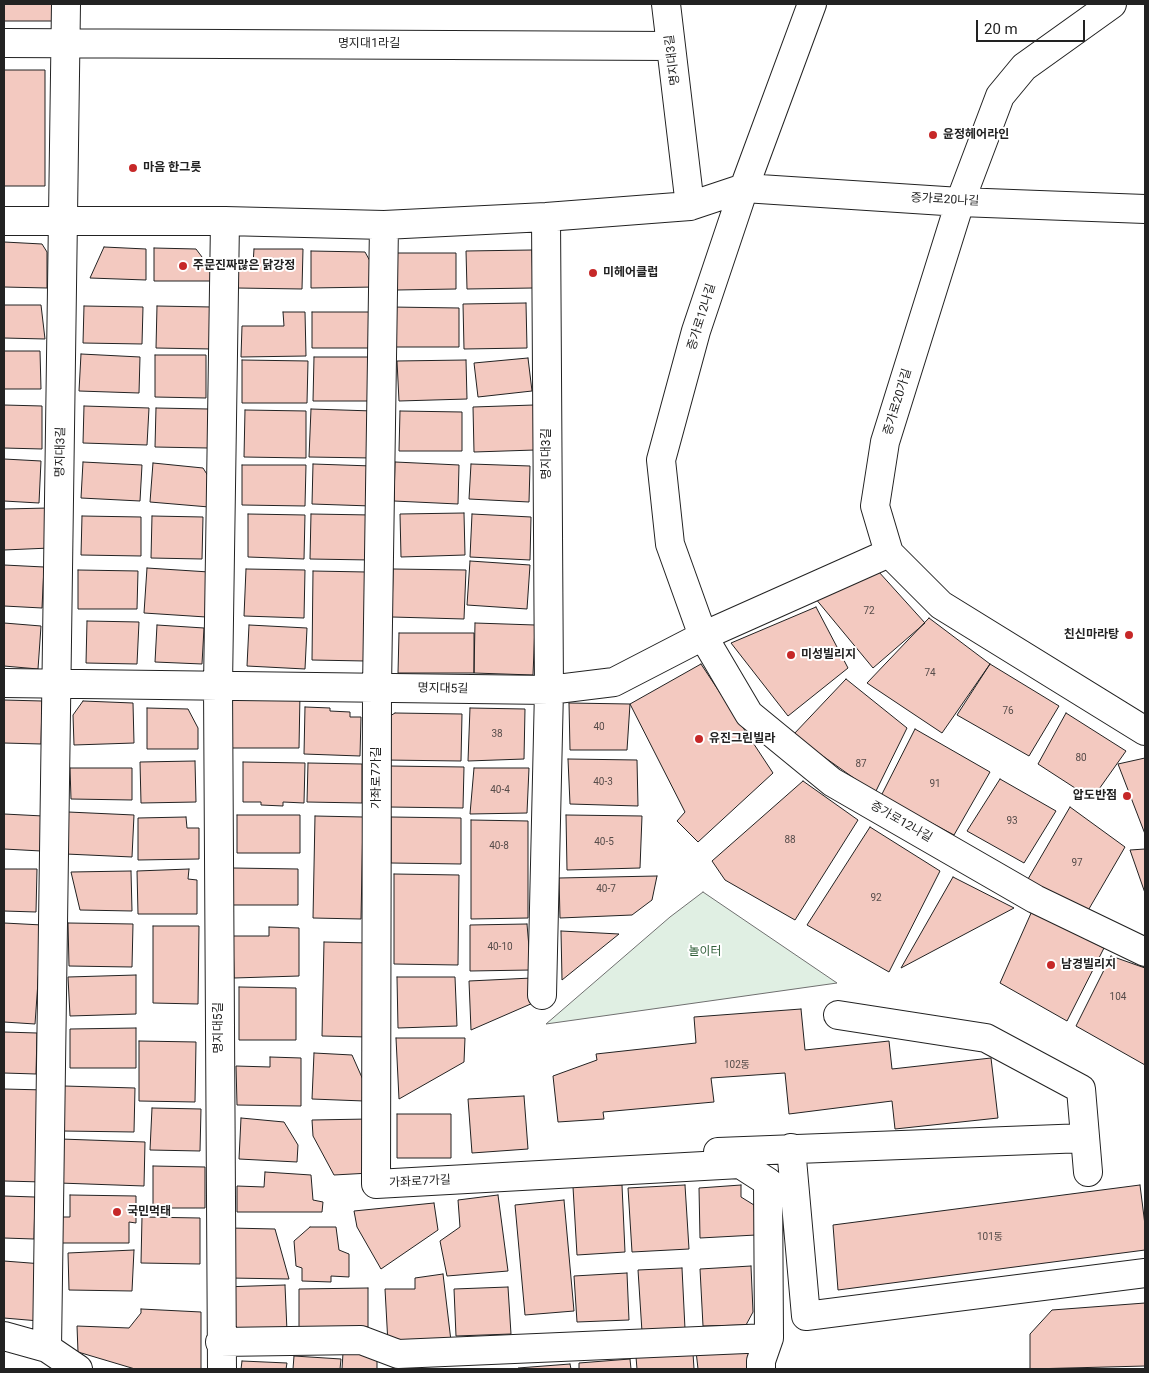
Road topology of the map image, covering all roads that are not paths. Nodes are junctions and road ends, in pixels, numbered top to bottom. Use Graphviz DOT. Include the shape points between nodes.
graph roads {
  1 [pos="66,4"];
  2 [pos="666,4"];
  3 [pos="812,4"];
  4 [pos="1112,4"];
  5 [pos="4,42"];
  6 [pos="66,43"];
  7 [pos="672,46"];
  8 [pos="744,188"];
  9 [pos="960,202"];
  10 [pos="690,206"];
  11 [pos="1145,209"];
  12 [pos="546,217"];
  13 [pos="4,221"];
  14 [pos="64,221"];
  15 [pos="225,221"];
  16 [pos="384,225"];
  17 [pos="890,553"];
  18 [pos="703,636"];
  19 [pos="4,683"];
  20 [pos="57,684"];
  21 [pos="218,686"];
  22 [pos="377,688"];
  23 [pos="548,690"];
  24 [pos="1145,731"];
  25 [pos="1145,952"];
  26 [pos="542,995"];
  27 [pos="838,1015"];
  28 [pos="1085,1138"];
  29 [pos="792,1148"];
  30 [pos="541,1159"];
  31 [pos="1088,1172"];
  32 [pos="1145,1273"];
  33 [pos="4,1336"];
  34 [pos="769,1338"];
  35 [pos="220,1342"];
  36 [pos="47,1348"];
  37 [pos="78,1369"];
  38 [pos="222,1369"];
  39 [pos="761,1369"];
  1 -- 6 [label="street"];
  2 -- 7 [label="street, 명지대3길"];
  3 -- 8 [label="street, 증가로12나길"];
  4 -- 9 [label="street, 증가로20가길" via="1024,67 1000,96"];
  5 -- 6 [label="street, 명지대1라길"];
  6 -- 7 [label="street, 명지대1라길"];
  6 -- 14 [label="street"];
  7 -- 10 [label="street, 명지대3길"];
  8 -- 9 [label="street, 증가로20나길"];
  8 -- 10 [label="street"];
  8 -- 18 [label="street, 증가로12나길" via="696,331 661,460 670,544"];
  9 -- 11 [label="street, 증가로20나길"];
  9 -- 17 [label="street, 증가로20가길" via="886,442 875,506"];
  10 -- 12 [label="street"];
  12 -- 16 [label="street"];
  12 -- 23 [label="street, 명지대3길"];
  13 -- 14 [label="street"];
  14 -- 15 [label="street"];
  14 -- 20 [label="street, 명지대3길"];
  15 -- 16 [label="street"];
  15 -- 21 [label="street"];
  16 -- 22 [label="street"];
  17 -- 18 [label="street"];
  17 -- 24 [label="street, 증가로20가길" via="941,606"];
  18 -- 23 [label="street, 명지대5길" via="614,682"];
  18 -- 25 [label="street, 증가로12나길" via="749,714 832,782 1035,899"];
  19 -- 20 [label="street, 명지대5길"];
  20 -- 21 [label="street, 명지대5길"];
  20 -- 36 [label="street"];
  21 -- 22 [label="street, 명지대5길"];
  21 -- 35 [label="street, 명지대5길"];
  22 -- 23 [label="street, 명지대5길"];
  22 -- 34 [label="street, 가좌로7가길" via="376,1184 740,1164 768,1182"];
  23 -- 26 [label="street"];
  27 -- 28 [label="street" via="986,1038 1081,1089"];
  28 -- 29 [label="street"];
  28 -- 31 [label="street"];
  29 -- 30 [label="street"];
  29 -- 32 [label="street" via="806,1316"];
  33 -- 36 [label="street"];
  34 -- 35 [label="street" via="398,1354 361,1340"];
  34 -- 39 [label="street, 가좌로7가길"];
  35 -- 38 [label="street, 명지대5길"];
  36 -- 37 [label="street"];
}
